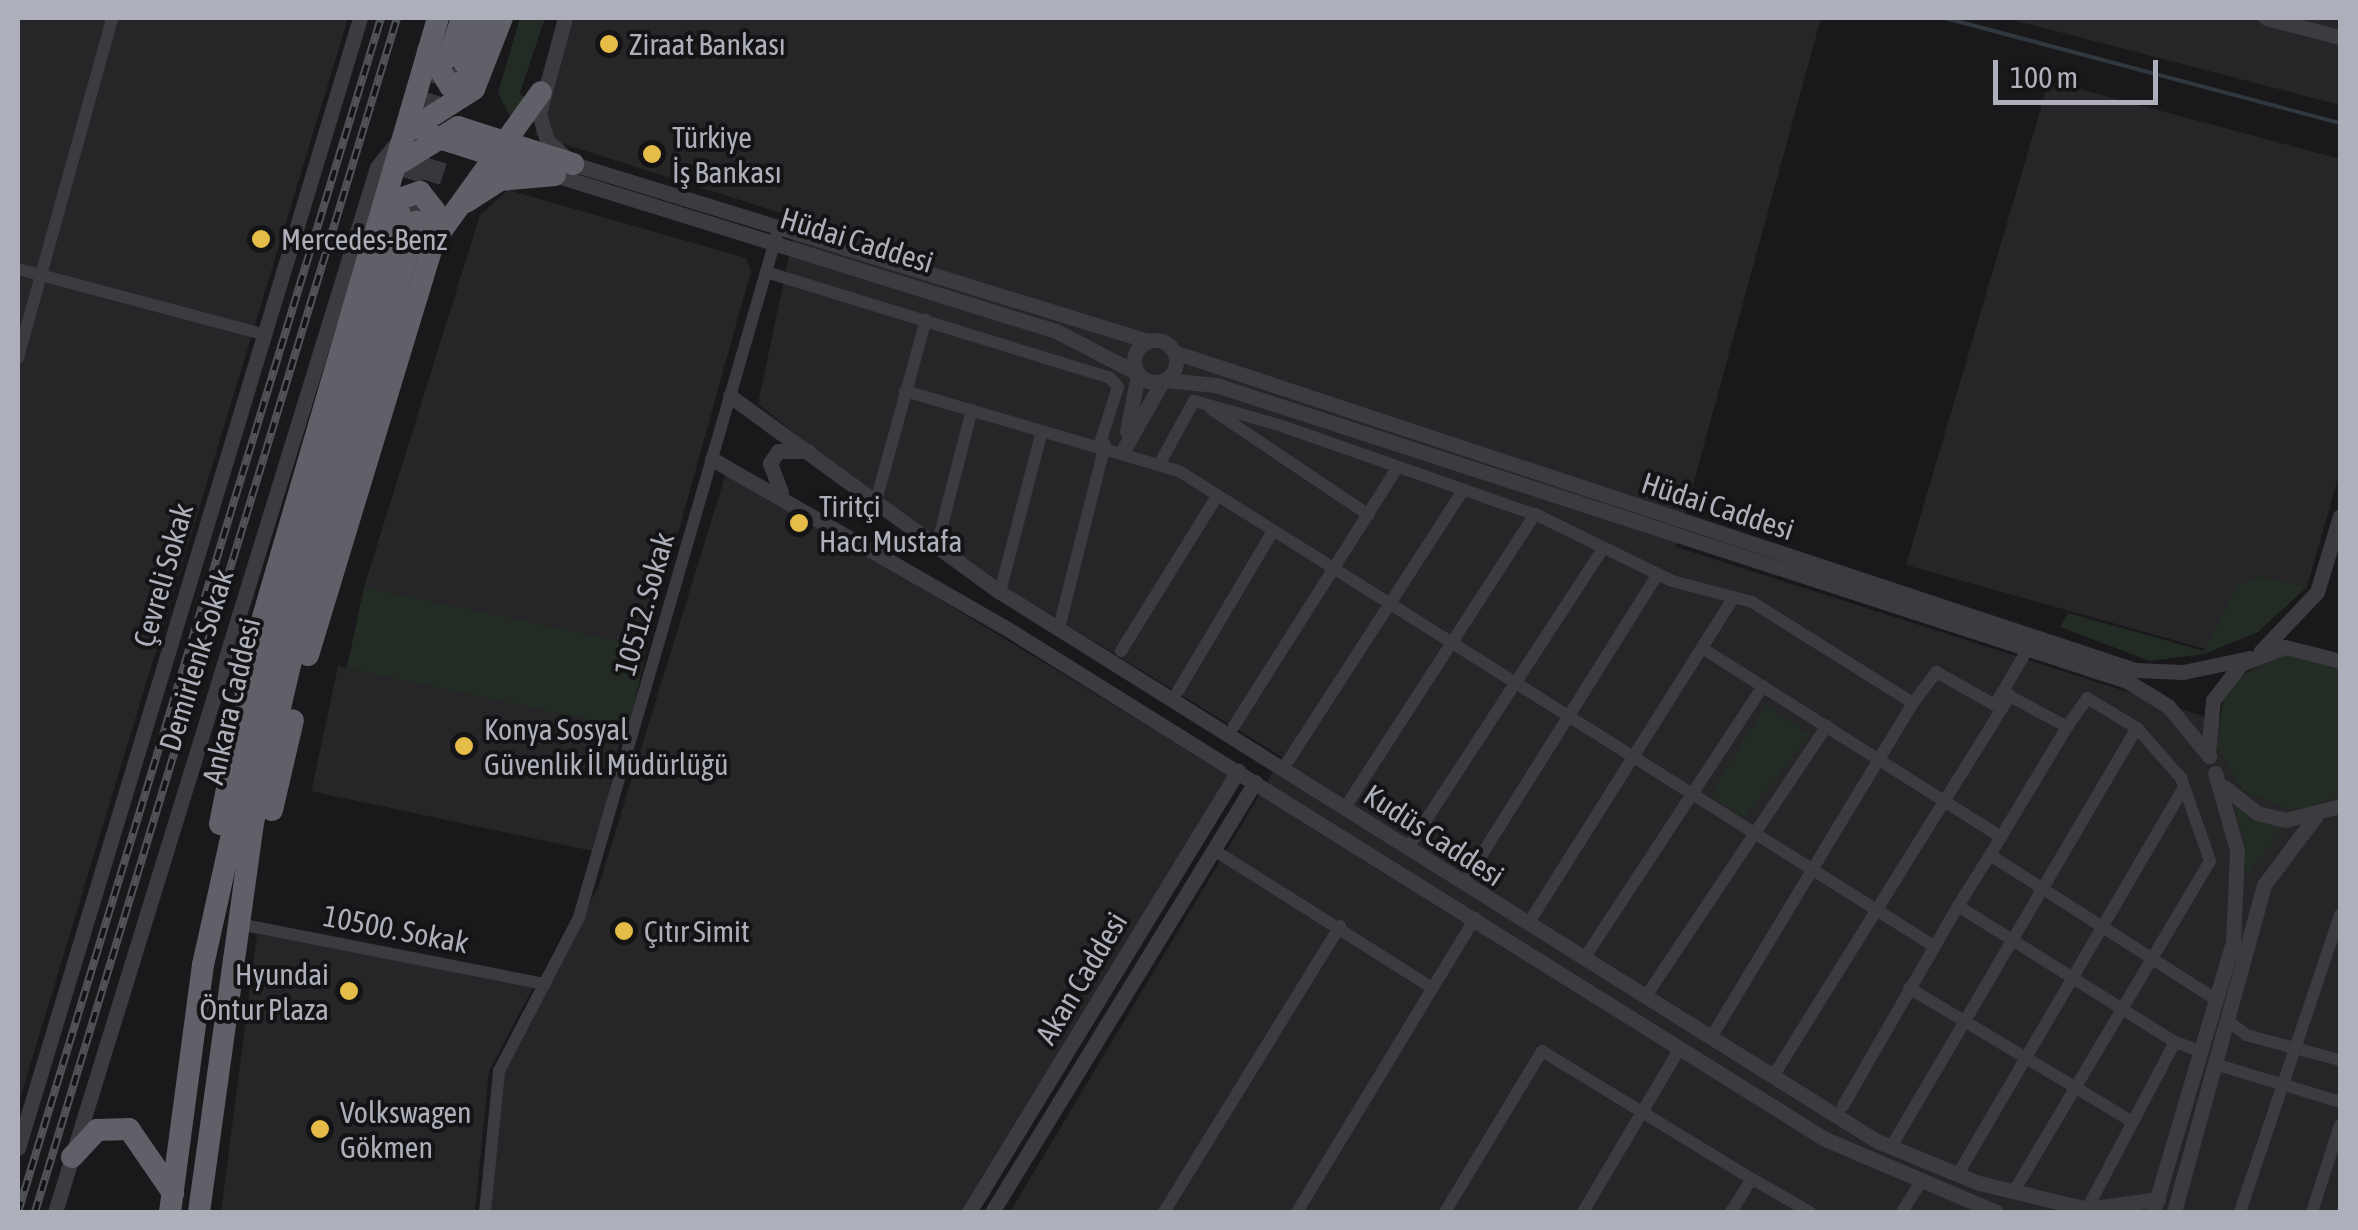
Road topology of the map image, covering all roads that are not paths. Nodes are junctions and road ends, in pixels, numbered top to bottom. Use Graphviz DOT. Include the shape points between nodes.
graph roads {
  1 [pos="112,18"];
  2 [pos="360,18"];
  3 [pos="438,18"];
  4 [pos="462,18"];
  5 [pos="481,18"];
  6 [pos="502,18"];
  7 [pos="565,18"];
  8 [pos="2269,18"];
  9 [pos="2340,37"];
  10 [pos="458,59"];
  11 [pos="541,92"];
  12 [pos="419,131"];
  13 [pos="499,148"];
  14 [pos="564,170"];
  15 [pos="401,213"];
  16 [pos="776,238"];
  17 [pos="434,240"];
  18 [pos="18,270"];
  19 [pos="766,272"];
  20 [pos="40,275"];
  21 [pos="421,280"];
  22 [pos="926,320"];
  23 [pos="263,334"];
  24 [pos="1148,341"];
  25 [pos="1174,352"];
  26 [pos="18,358"];
  27 [pos="1138,374"];
  28 [pos="1164,381"];
  29 [pos="905,390"];
  30 [pos="730,396"];
  31 [pos="1201,402"];
  32 [pos="972,410"];
  33 [pos="1042,430"];
  34 [pos="1102,444"];
  35 [pos="1124,449"];
  36 [pos="812,452"];
  37 [pos="712,459"];
  38 [pos="1160,464"];
  39 [pos="1397,468"];
  40 [pos="1463,490"];
  41 [pos="782,493"];
  42 [pos="1217,496"];
  43 [pos="876,501"];
  44 [pos="1369,514"];
  45 [pos="1535,514"];
  46 [pos="2340,516"];
  47 [pos="1272,533"];
  48 [pos="1603,548"];
  49 [pos="936,549"];
  50 [pos="1332,571"];
  51 [pos="1658,574"];
  52 [pos="1000,592"];
  53 [pos="1734,596"];
  54 [pos="1388,606"];
  55 [pos="1059,628"];
  56 [pos="1450,646"];
  57 [pos="1702,648"];
  58 [pos="1120,650"];
  59 [pos="2028,650"];
  60 [pos="2254,656"];
  61 [pos="2340,661"];
  62 [pos="1514,685"];
  63 [pos="1763,686"];
  64 [pos="1178,691"];
  65 [pos="2006,694"];
  66 [pos="1914,703"];
  67 [pos="1568,718"];
  68 [pos="1234,726"];
  69 [pos="1828,726"];
  70 [pos="2066,727"];
  71 [pos="2137,728"];
  72 [pos="2209,756"];
  73 [pos="1632,758"];
  74 [pos="1879,758"];
  75 [pos="1288,761"];
  76 [pos="1238,771"];
  77 [pos="2215,773"];
  78 [pos="1255,782"];
  79 [pos="2184,788"];
  80 [pos="1690,794"];
  81 [pos="1350,800"];
  82 [pos="1945,802"];
  83 [pos="2340,806"];
  84 [pos="2315,817"];
  85 [pos="1753,834"];
  86 [pos="2001,837"];
  87 [pos="1413,840"];
  88 [pos="1214,850"];
  89 [pos="1990,855"];
  90 [pos="1811,870"];
  91 [pos="1469,875"];
  92 [pos="2042,888"];
  93 [pos="1958,906"];
  94 [pos="1877,911"];
  95 [pos="2340,914"];
  96 [pos="1533,916"];
  97 [pos="1475,918"];
  98 [pos="239,924"];
  99 [pos="2100,925"];
  100 [pos="1340,926"];
  101 [pos="2012,938"];
  102 [pos="1934,946"];
  103 [pos="1588,951"];
  104 [pos="2153,958"];
  105 [pos="2071,977"];
  106 [pos="545,984"];
  107 [pos="1432,988"];
  108 [pos="1908,988"];
  109 [pos="1650,990"];
  110 [pos="2217,1000"];
  111 [pos="2124,1006"];
  112 [pos="2227,1020"];
  113 [pos="1964,1021"];
  114 [pos="1715,1031"];
  115 [pos="2174,1042"];
  116 [pos="2293,1047"];
  117 [pos="1680,1048"];
  118 [pos="2202,1052"];
  119 [pos="2025,1058"];
  120 [pos="2340,1060"];
  121 [pos="2215,1064"];
  122 [pos="1776,1070"];
  123 [pos="2282,1082"];
  124 [pos="2076,1088"];
  125 [pos="2340,1102"];
  126 [pos="1842,1106"];
  127 [pos="1644,1113"];
  128 [pos="2132,1122"];
  129 [pos="2340,1125"];
  130 [pos="18,1142"];
  131 [pos="1890,1147"];
  132 [pos="72,1157"];
  133 [pos="1958,1174"];
  134 [pos="1752,1179"];
  135 [pos="1920,1182"];
  136 [pos="2014,1191"];
  137 [pos="170,1206"];
  138 [pos="2155,1206"];
  139 [pos="2090,1211"];
  140 [pos="2179,1211"];
  141 [pos="54,1212"];
  142 [pos="198,1212"];
  143 [pos="485,1212"];
  144 [pos="969,1212"];
  145 [pos="992,1212"];
  146 [pos="1164,1212"];
  147 [pos="1297,1212"];
  148 [pos="1445,1212"];
  149 [pos="1583,1212"];
  150 [pos="1731,1212"];
  151 [pos="1810,1212"];
  152 [pos="1902,1212"];
  153 [pos="1996,1212"];
  154 [pos="2240,1212"];
  155 [pos="2312,1212"];
  1 -- 20 [label="street"];
  2 -- 23 [label="street, Çevreli Sokak"];
  3 -- 10 [label="highway"];
  4 -- 10 [label="highway"];
  5 -- 10 [label="highway"];
  6 -- 10 [label="highway"];
  7 -- 11 [label="street"];
  8 -- 9 [label="street"];
  10 -- 12 [label="highway" via="413,99"];
  10 -- 12 [label="highway" via="474,89"];
  11 -- 13 [label="highway"];
  11 -- 14 [label="street" via="544,133"];
  12 -- 13 [label="highway"];
  12 -- 15 [label="highway" via="396,168"];
  12 -- 132 [label="street, Demirlenk Sokak" via="377,167"];
  13 -- 14 [label="highway"];
  13 -- 17 [label="highway"];
  14 -- 16 [label="street, Hüdai Caddesi"];
  14 -- 21 [label="highway" via="477,192"];
  15 -- 17 [label="highway" via="405,190 426,196"];
  15 -- 98 [label="highway, Ankara Caddesi" via="311,576"];
  15 -- 137 [label="highway" via="258,634"];
  16 -- 19 [label="street, 10512. Sokak"];
  16 -- 24 [label="street, Hüdai Caddesi"];
  16 -- 27 [label="street, Hüdai Caddesi" via="1071,336"];
  17 -- 21 [label="highway"];
  18 -- 20 [label="street"];
  19 -- 22 [label="street"];
  19 -- 30 [label="street, 10512. Sokak"];
  20 -- 23 [label="street"];
  20 -- 26 [label="street"];
  21 -- 98 [label="highway" via="346,511"];
  22 -- 29 [label="street"];
  22 -- 34 [label="street" via="1110,378 1118,387"];
  23 -- 130 [label="street, Çevreli Sokak"];
  24 -- 25 [label="street, Hüdai Caddesi"];
  24 -- 27 [label="street" via="1134,355"];
  25 -- 28 [label="street"];
  25 -- 60 [label="street, Hüdai Caddesi" via="2135,670 2182,672"];
  27 -- 28 [label="street, Hüdai Caddesi"];
  27 -- 35 [label="street"];
  28 -- 35 [label="street"];
  28 -- 59 [label="street, Hüdai Caddesi" via="1216,385"];
  29 -- 32 [label="street"];
  29 -- 43 [label="street"];
  30 -- 36 [label="street, Kudüs Caddesi"];
  30 -- 37 [label="street, 10512. Sokak"];
  31 -- 38 [label="street"];
  31 -- 39 [label="street"];
  31 -- 44 [label="street"];
  32 -- 33 [label="street"];
  32 -- 49 [label="street"];
  33 -- 34 [label="street"];
  33 -- 52 [label="street"];
  34 -- 35 [label="street"];
  34 -- 55 [label="street"];
  35 -- 38 [label="street"];
  36 -- 41 [label="street" via="778,451 770,463"];
  36 -- 43 [label="street, Kudüs Caddesi"];
  37 -- 41 [label="street, Kudüs Caddesi"];
  37 -- 106 [label="street, 10512. Sokak" via="579,917"];
  38 -- 42 [label="street"];
  39 -- 40 [label="street"];
  39 -- 44 [label="street"];
  40 -- 45 [label="street"];
  40 -- 54 [label="street"];
  41 -- 76 [label="street, Kudüs Caddesi"];
  42 -- 47 [label="street"];
  42 -- 58 [label="street"];
  43 -- 49 [label="street, Kudüs Caddesi"];
  44 -- 50 [label="street"];
  45 -- 48 [label="street"];
  45 -- 56 [label="street"];
  46 -- 60 [label="street" via="2317,592"];
  47 -- 50 [label="street"];
  47 -- 64 [label="street"];
  48 -- 51 [label="street"];
  48 -- 62 [label="street"];
  49 -- 52 [label="street, Kudüs Caddesi"];
  50 -- 54 [label="street"];
  50 -- 68 [label="street"];
  51 -- 53 [label="street"];
  51 -- 67 [label="street"];
  52 -- 55 [label="street, Kudüs Caddesi"];
  53 -- 57 [label="street"];
  53 -- 66 [label="street"];
  54 -- 56 [label="street"];
  54 -- 75 [label="street"];
  55 -- 131 [label="street, Kudüs Caddesi" via="1704,1040"];
  56 -- 62 [label="street"];
  56 -- 81 [label="street"];
  57 -- 63 [label="street"];
  57 -- 73 [label="street"];
  59 -- 65 [label="street"];
  59 -- 72 [label="street, Hüdai Caddesi" via="2154,694"];
  60 -- 61 [label="street, Hüdai Caddesi" via="2299,647"];
  60 -- 72 [label="street" via="2213,700"];
  62 -- 67 [label="street"];
  62 -- 87 [label="street"];
  63 -- 69 [label="street"];
  63 -- 80 [label="street"];
  65 -- 66 [label="street" via="1994,705 1936,672"];
  65 -- 70 [label="street"];
  65 -- 82 [label="street"];
  66 -- 74 [label="street"];
  67 -- 73 [label="street"];
  67 -- 91 [label="street"];
  69 -- 74 [label="street"];
  69 -- 85 [label="street"];
  70 -- 71 [label="street" via="2086,698"];
  70 -- 86 [label="street"];
  71 -- 79 [label="street"];
  71 -- 92 [label="street"];
  72 -- 77 [label="street"];
  73 -- 80 [label="street"];
  73 -- 96 [label="street"];
  74 -- 82 [label="street"];
  74 -- 90 [label="street"];
  76 -- 78 [label="street, Kudüs Caddesi"];
  76 -- 144 [label="street, Akan Caddesi"];
  77 -- 84 [label="street" via="2257,813"];
  77 -- 110 [label="street" via="2237,850 2234,942"];
  78 -- 88 [label="street, Akan Caddesi"];
  78 -- 97 [label="street, Kudüs Caddesi"];
  79 -- 99 [label="street"];
  79 -- 104 [label="street" via="2210,860"];
  80 -- 85 [label="street"];
  80 -- 103 [label="street"];
  82 -- 86 [label="street"];
  82 -- 94 [label="street"];
  83 -- 84 [label="street"];
  84 -- 112 [label="street" via="2264,885"];
  85 -- 90 [label="street"];
  85 -- 109 [label="street"];
  86 -- 89 [label="street"];
  88 -- 100 [label="street"];
  88 -- 145 [label="street, Akan Caddesi"];
  89 -- 92 [label="street"];
  89 -- 93 [label="street"];
  90 -- 94 [label="street"];
  90 -- 114 [label="street"];
  92 -- 99 [label="street"];
  92 -- 101 [label="street"];
  93 -- 101 [label="street"];
  93 -- 102 [label="street"];
  94 -- 102 [label="street"];
  94 -- 122 [label="street"];
  95 -- 116 [label="street"];
  97 -- 107 [label="street"];
  97 -- 117 [label="street, Kudüs Caddesi"];
  98 -- 106 [label="street, 10500. Sokak"];
  98 -- 142 [label="highway, Ankara Caddesi"];
  99 -- 104 [label="street"];
  99 -- 105 [label="street"];
  100 -- 107 [label="street"];
  100 -- 146 [label="street"];
  101 -- 105 [label="street"];
  101 -- 113 [label="street"];
  102 -- 108 [label="street"];
  104 -- 110 [label="street"];
  104 -- 111 [label="street"];
  105 -- 111 [label="street"];
  105 -- 119 [label="street"];
  106 -- 143 [label="street, 10512. Sokak" via="499,1070"];
  107 -- 147 [label="street"];
  108 -- 113 [label="street"];
  108 -- 126 [label="street"];
  110 -- 118 [label="street"];
  111 -- 115 [label="street"];
  111 -- 124 [label="street"];
  112 -- 116 [label="street"];
  112 -- 121 [label="street"];
  113 -- 119 [label="street"];
  113 -- 131 [label="street"];
  115 -- 118 [label="street"];
  115 -- 128 [label="street"];
  116 -- 120 [label="street"];
  116 -- 123 [label="street"];
  117 -- 127 [label="street"];
  117 -- 135 [label="street, Kudüs Caddesi" via="1825,1138"];
  118 -- 138 [label="street"];
  119 -- 124 [label="street"];
  119 -- 133 [label="street"];
  121 -- 123 [label="street"];
  121 -- 140 [label="street"];
  123 -- 125 [label="street"];
  123 -- 154 [label="street"];
  124 -- 128 [label="street"];
  124 -- 136 [label="street"];
  127 -- 134 [label="street"];
  127 -- 148 [label="street" via="1542,1052"];
  127 -- 149 [label="street"];
  128 -- 139 [label="street"];
  129 -- 155 [label="street"];
  131 -- 133 [label="street, Kudüs Caddesi"];
  132 -- 137 [label="highway" via="97,1130 129,1128"];
  132 -- 141 [label="street, Demirlenk Sokak"];
  133 -- 136 [label="street, Kudüs Caddesi"];
  134 -- 150 [label="street"];
  134 -- 151 [label="street"];
  135 -- 152 [label="street"];
  135 -- 153 [label="street, Kudüs Caddesi"];
  136 -- 139 [label="street, Kudüs Caddesi"];
  138 -- 139 [label="street, Kudüs Caddesi"];
}
